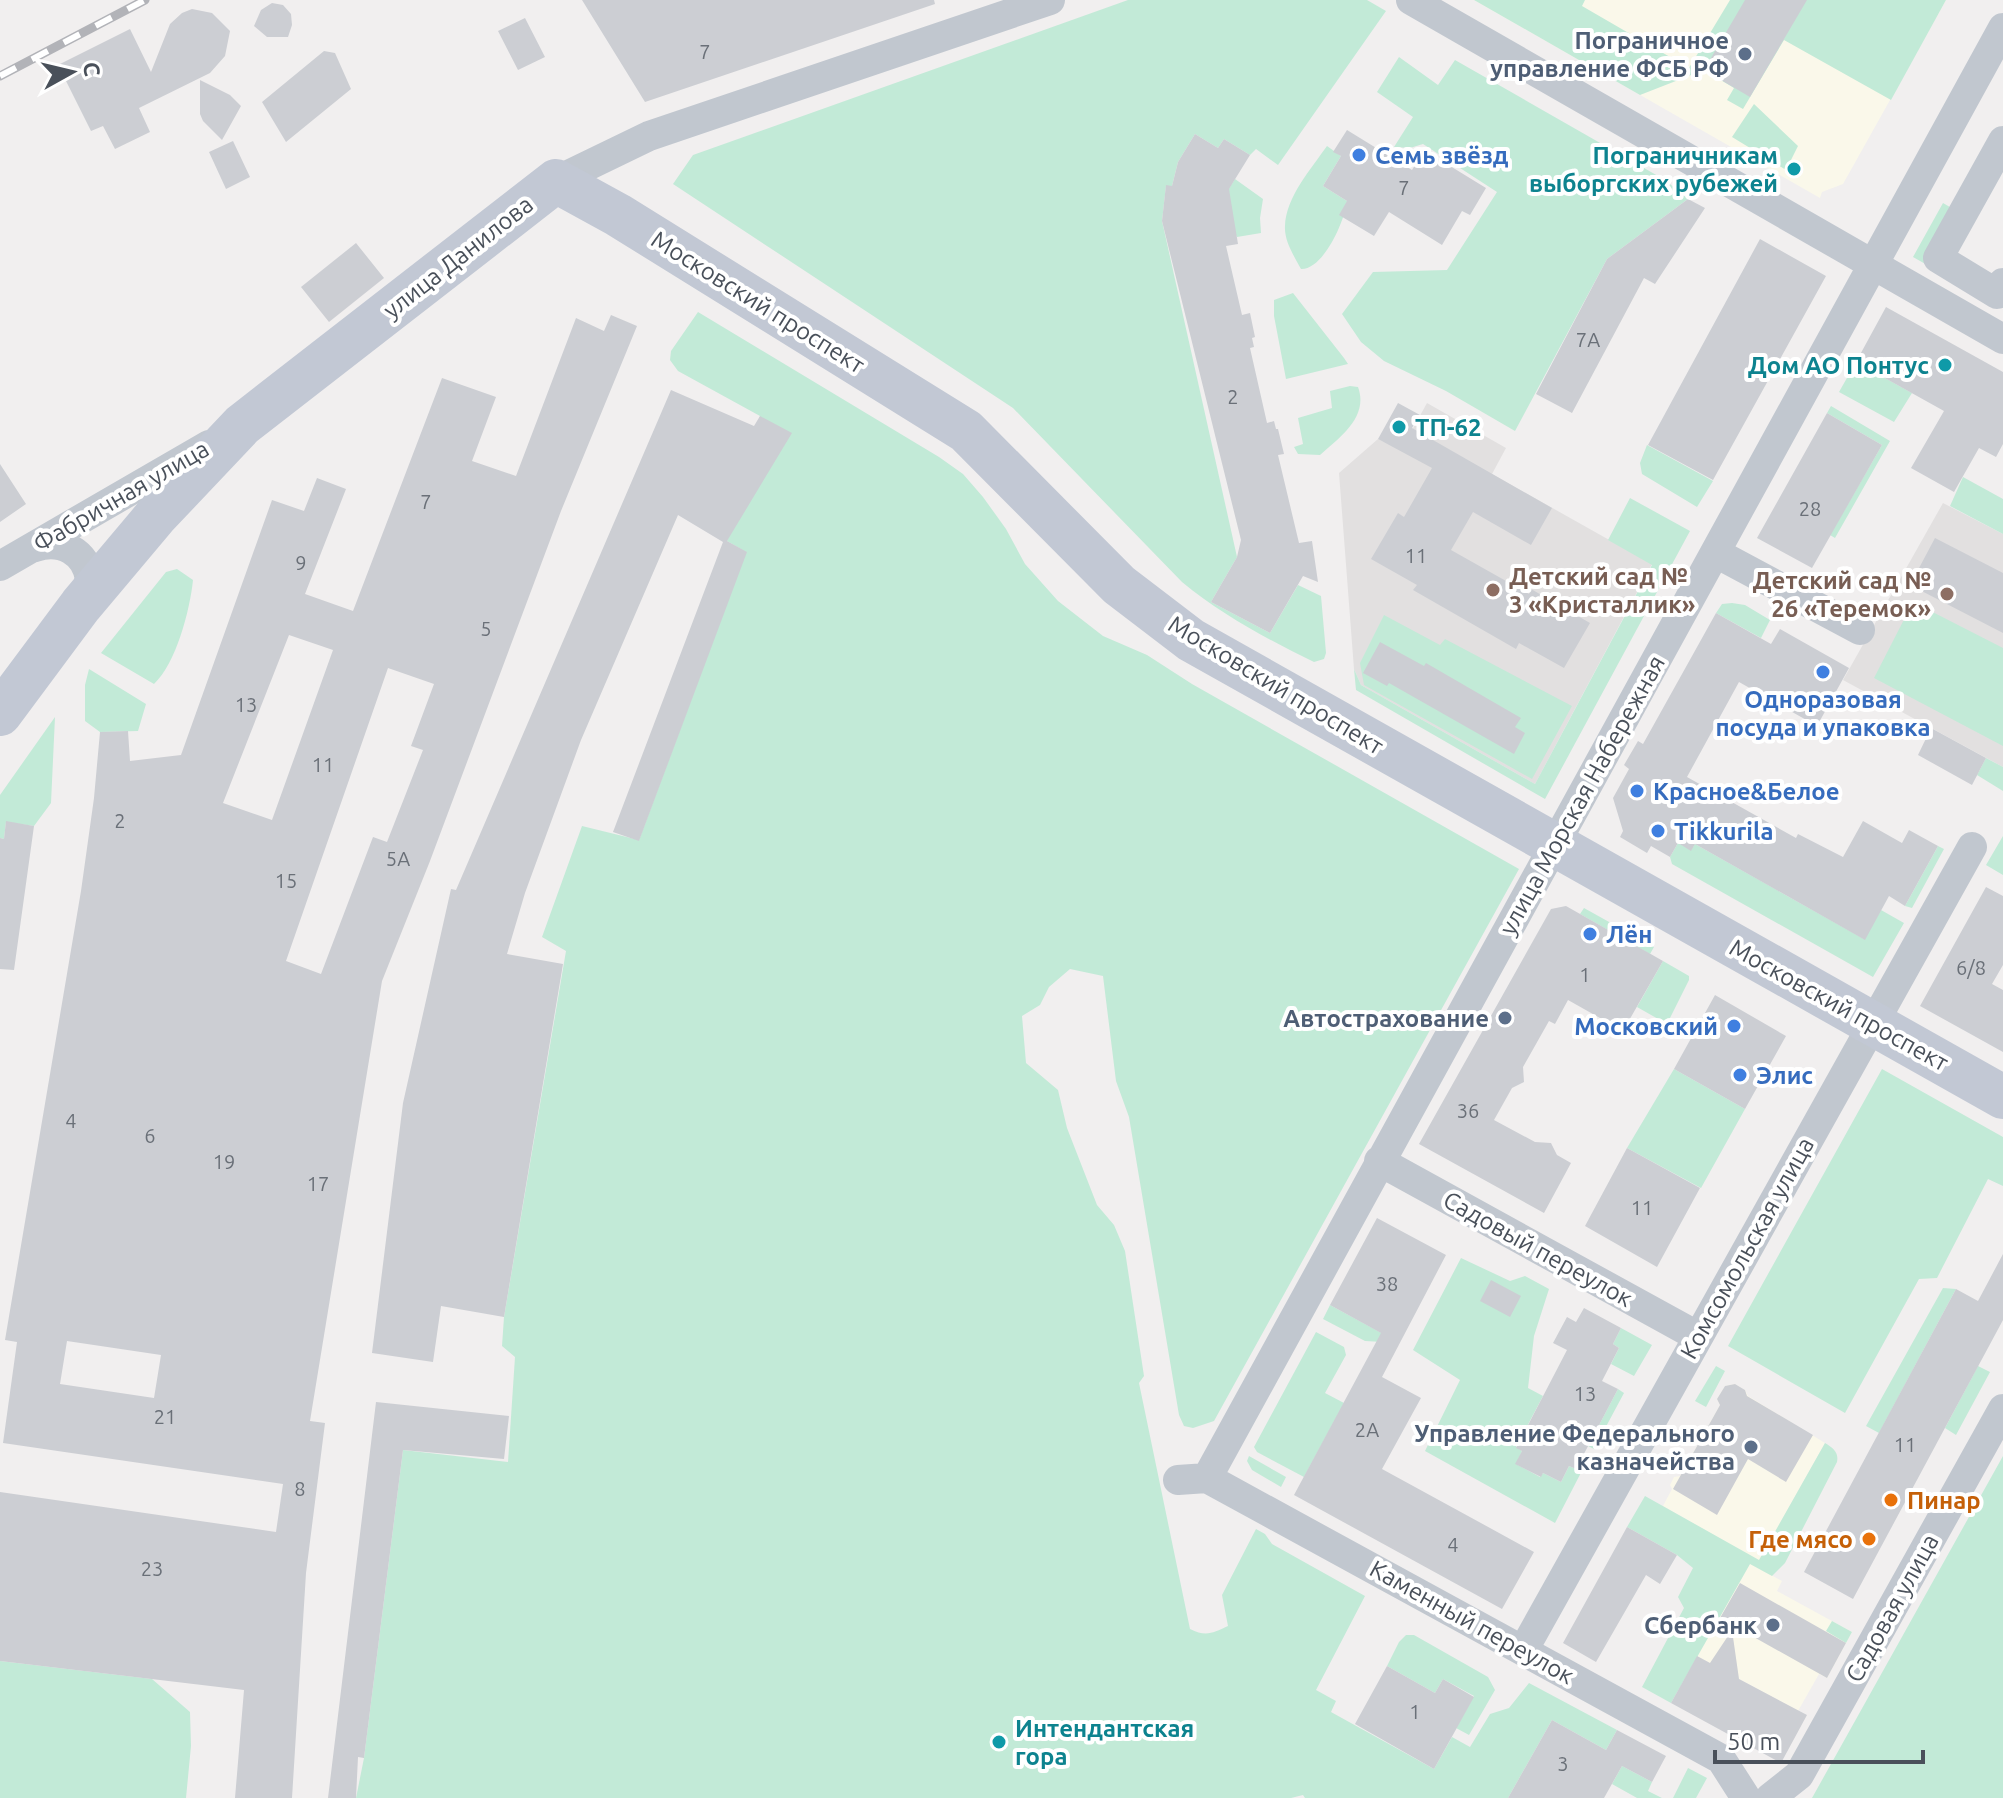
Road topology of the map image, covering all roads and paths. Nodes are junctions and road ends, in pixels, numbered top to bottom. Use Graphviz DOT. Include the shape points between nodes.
graph roads {
  1 [pos="1050,0"];
  2 [pos="1411,0"];
  3 [pos="2003,28"];
  4 [pos="2003,141"];
  5 [pos="556,181"];
  6 [pos="1873,265"];
  7 [pos="2003,283"];
  8 [pos="2003,339"];
  9 [pos="242,425"];
  10 [pos="35,547"];
  11 [pos="1716,553"];
  12 [pos="0,566"];
  13 [pos="81,605"];
  14 [pos="1860,630"];
  15 [pos="0,714"];
  16 [pos="1554,846"];
  17 [pos="1972,847"];
  18 [pos="1873,1024"];
  19 [pos="2003,1097"];
  20 [pos="1379,1161"];
  21 [pos="1697,1336"];
  22 [pos="2003,1409"];
  23 [pos="1192,1479"];
  24 [pos="1524,1649"];
  25 [pos="1746,1798"];
  26 [pos="1770,1798"];
  1 -- 5 [label="street, улица Данилова" via="649,136"];
  2 -- 6 [label="street"];
  3 -- 6 [label="street, улица Морская Набережная"];
  4 -- 7 [label="street" via="1938,258 1997,294"];
  5 -- 9 [label="street, улица Данилова"];
  5 -- 16 [label="street, Московский проспект" via="966,431 1119,585 1191,640"];
  6 -- 8 [label="street"];
  6 -- 11 [label="street, улица Морская Набережная"];
  9 -- 10 [label="street, Фабричная улица"];
  9 -- 13 [label="street, улица Данилова"];
  10 -- 12 [label="street, Фабричная улица"];
  10 -- 13 [label="street" via="60,544 81,558 90,579"];
  11 -- 14 [label="street"];
  11 -- 16 [label="street, улица Морская Набережная"];
  13 -- 15 [label="street, улица Данилова"];
  16 -- 18 [label="street, Московский проспект"];
  16 -- 20 [label="street, улица Морская Набережная"];
  17 -- 18 [label="street, Комсомольская улица"];
  18 -- 19 [label="street, Московский проспект"];
  18 -- 21 [label="street, Комсомольская улица"];
  20 -- 21 [label="street, Садовый переулок"];
  20 -- 23 [label="street, улица Морская Набережная"];
  21 -- 24 [label="street, Комсомольская улица"];
  22 -- 26 [label="street, Садовая улица" via="1799,1775"];
  23 -- 24 [label="street, Каменный переулок"];
  24 -- 25 [label="street, Каменный переулок" via="1721,1759"];
}
